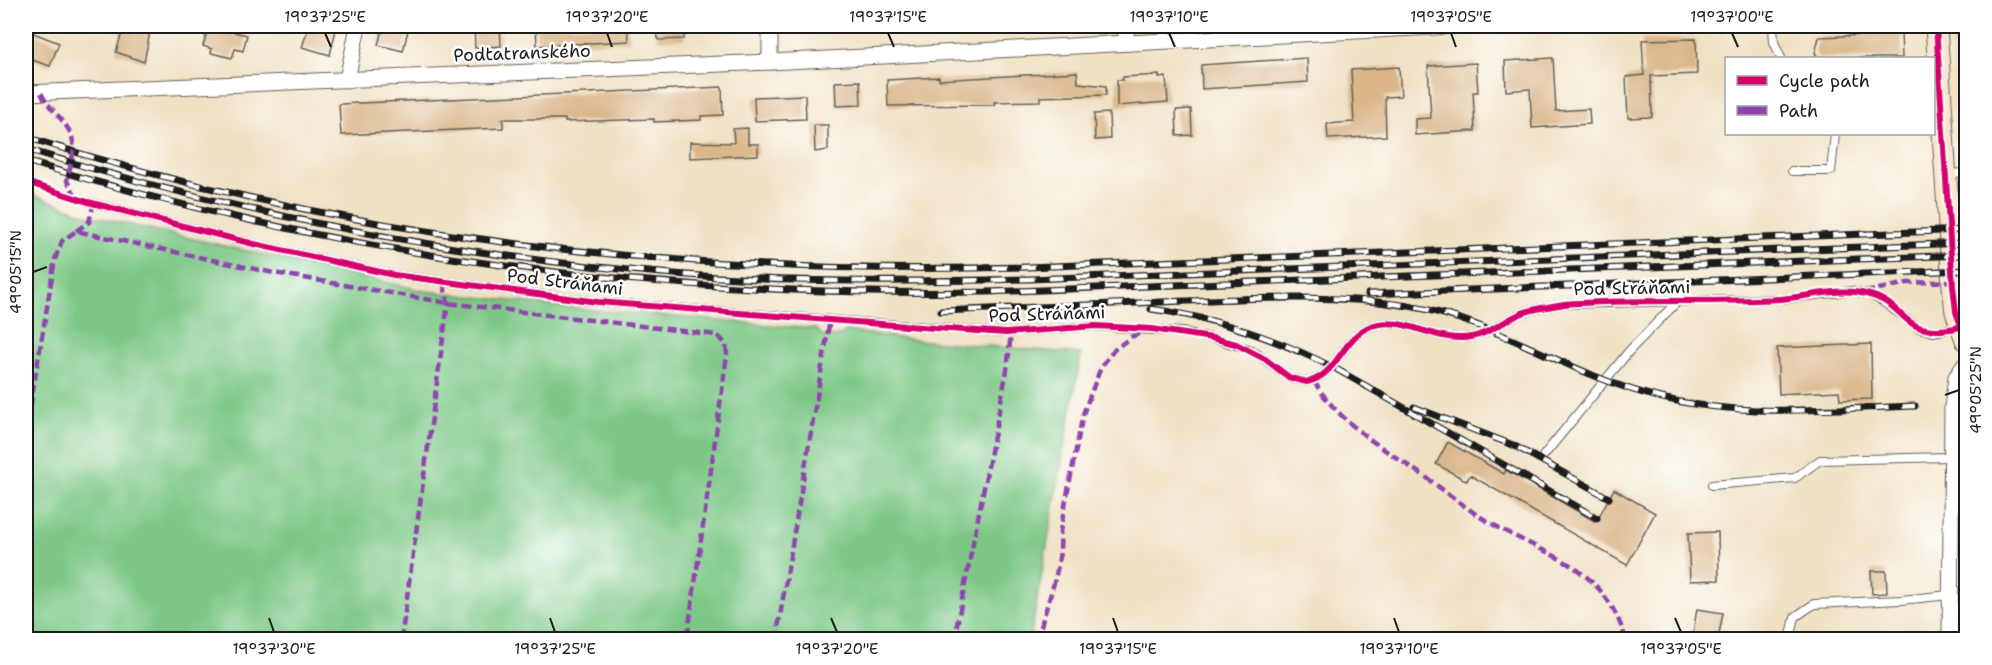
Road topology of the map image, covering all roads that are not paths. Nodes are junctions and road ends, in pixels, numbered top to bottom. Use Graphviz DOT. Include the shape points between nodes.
graph roads {
  1 [pos="358,26"];
  2 [pos="770,26"];
  3 [pos="1124,26"];
  4 [pos="1452,26"];
  5 [pos="1773,26"];
  6 [pos="1936,26"];
  7 [pos="1128,44"];
  8 [pos="1781,57"];
  9 [pos="770,62"];
  10 [pos="347,80"];
  11 [pos="26,93"];
  12 [pos="1835,135"];
  13 [pos="1791,171"];
  14 [pos="1956,173"];
  15 [pos="88,202"];
  16 [pos="1676,303"];
  17 [pos="1963,334"];
  18 [pos="1966,363"];
  19 [pos="1544,455"];
  20 [pos="1950,457"];
  21 [pos="1712,484"];
  22 [pos="1949,595"];
  23 [pos="1790,639"];
  24 [pos="1950,639"];
  1 -- 10 [label="street"];
  2 -- 9 [label="street"];
  3 -- 7 [label="street"];
  4 -- 7 [label="street, Podtatranského"];
  5 -- 8 [label="lane"];
  6 -- 14 [label="street, Pod Stráňami"];
  7 -- 9 [label="street, Podtatranského"];
  9 -- 10 [label="street, Podtatranského"];
  10 -- 11 [label="street, Podtatranského"];
  12 -- 13 [label="lane" via="1831,171"];
  14 -- 17 [label="street, Pod Stráňami" via="1953,286"];
  15 -- 16 [label="lane, Pod Stráňami" via="359,268 551,297 1006,333 1095,326 1182,332 1236,344 1290,378 1307,382 1326,373 1352,338 1373,325 1394,324 1461,338 1483,334 1532,310 1564,304 1635,300"];
  16 -- 17 [label="lane, Pod Stráňami" via="1782,299 1850,291 1882,301 1919,328"];
  16 -- 19 [label="lane, Pod Stráňami" via="1629,350"];
  18 -- 20 [label="street" via="1954,388"];
  20 -- 21 [label="lane" via="1820,460 1795,478"];
  20 -- 22 [label="street"];
  22 -- 23 [label="lane" via="1814,604 1795,617"];
  22 -- 24 [label="street"];
}
